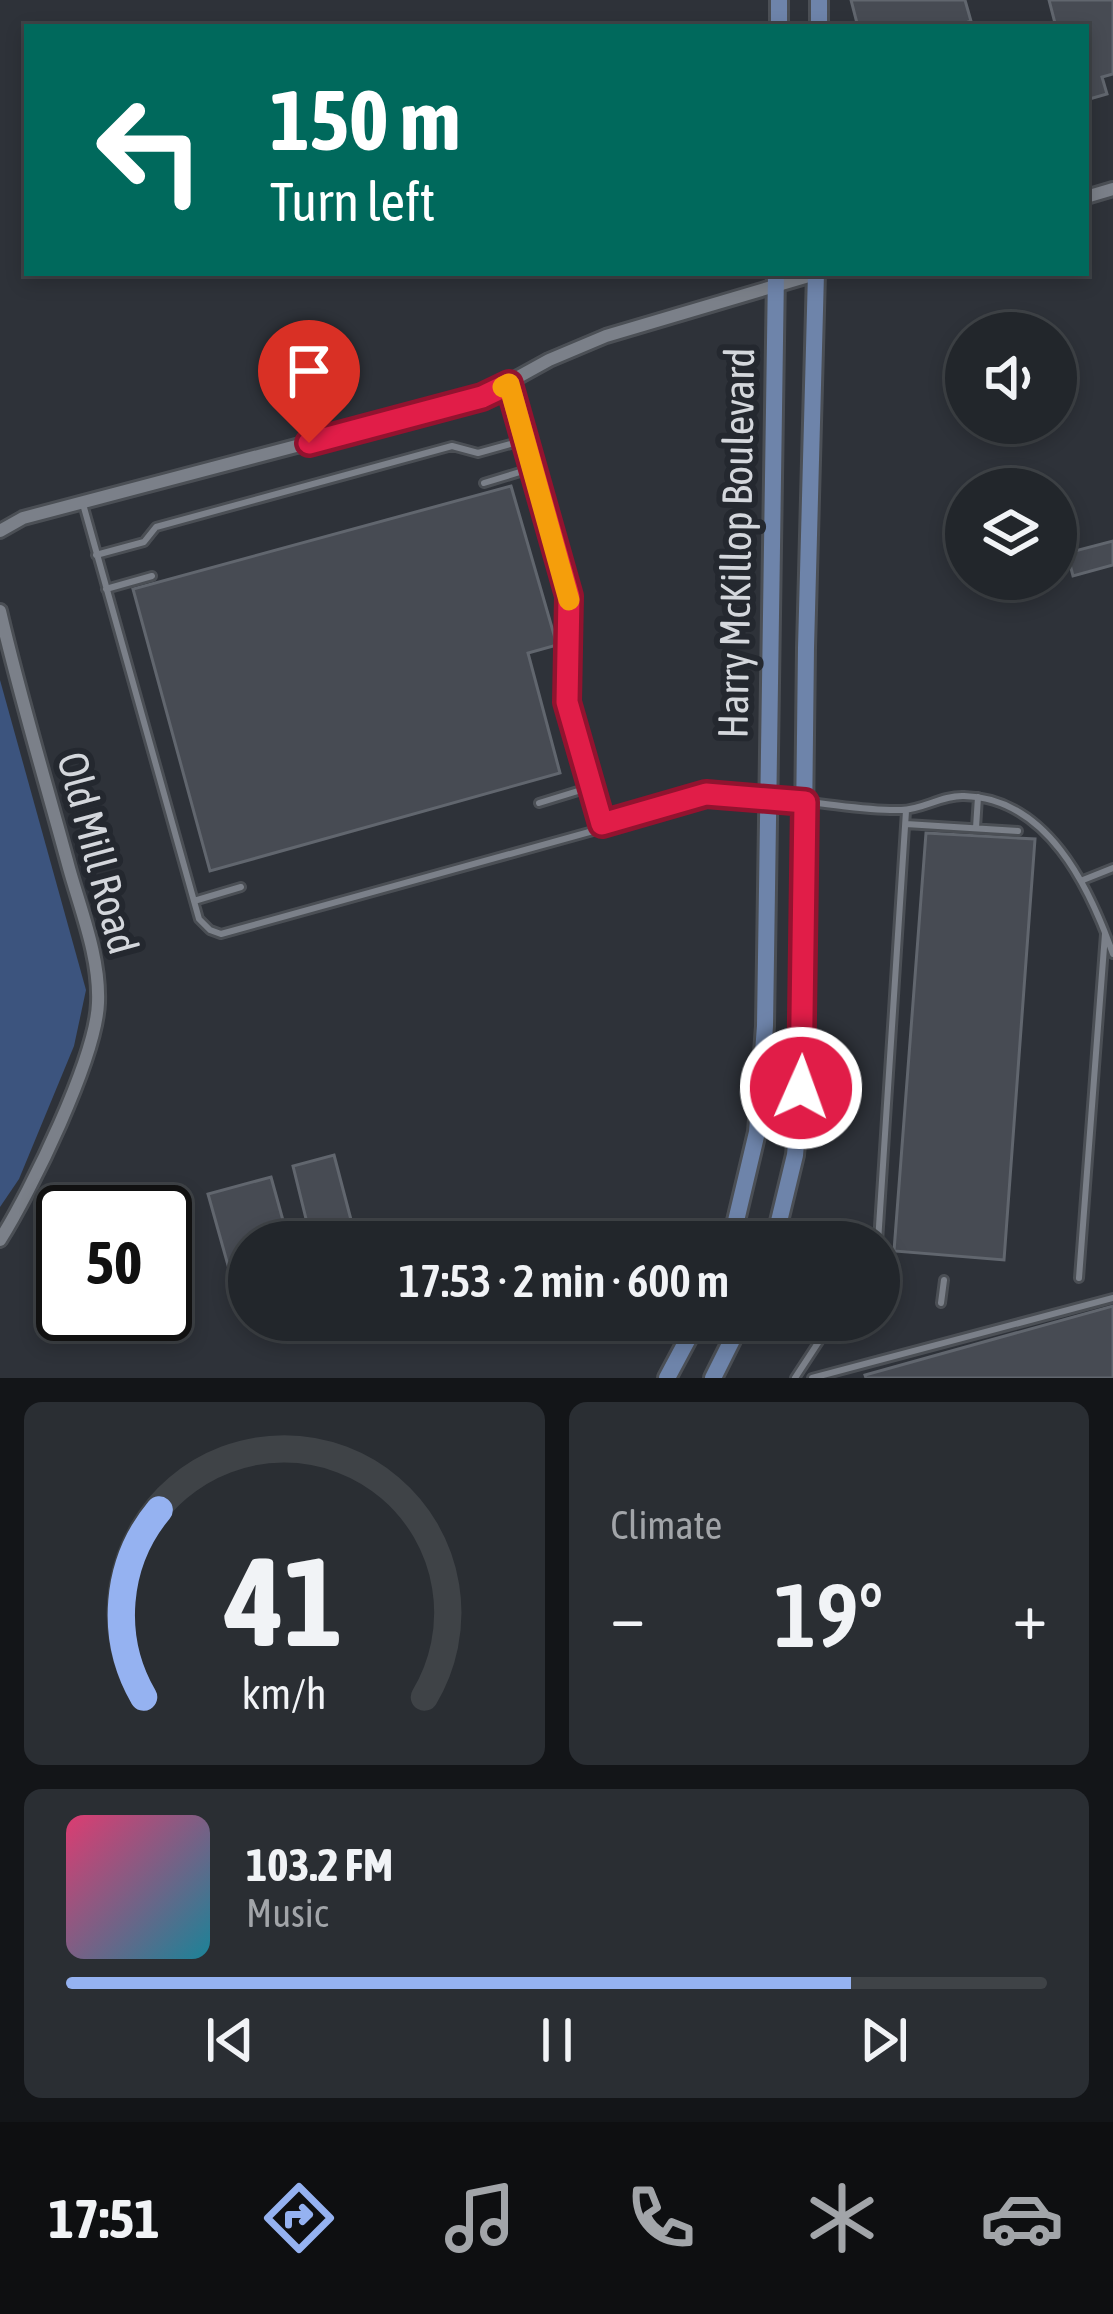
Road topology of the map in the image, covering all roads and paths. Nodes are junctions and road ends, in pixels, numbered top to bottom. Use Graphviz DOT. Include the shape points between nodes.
graph roads {
  1 [pos="817,276"];
  2 [pos="776,280"];
  3 [pos="509,384"];
  4 [pos="525,440"];
  5 [pos="533,468"];
  6 [pos="484,483"];
  7 [pos="83,504"];
  8 [pos="0,531"];
  9 [pos="96,555"];
  10 [pos="152,576"];
  11 [pos="106,589"];
  12 [pos="0,611"];
  13 [pos="591,787"];
  14 [pos="978,797"];
  15 [pos="768,800"];
  16 [pos="805,802"];
  17 [pos="539,803"];
  18 [pos="906,811"];
  19 [pos="602,824"];
  20 [pos="905,824"];
  21 [pos="976,828"];
  22 [pos="1018,831"];
  23 [pos="1113,868"];
  24 [pos="1082,880"];
  25 [pos="241,887"];
  26 [pos="194,901"];
  27 [pos="1105,931"];
  28 [pos="1113,954"];
  29 [pos="741,1221"];
  30 [pos="779,1221"];
  31 [pos="879,1221"];
  32 [pos="0,1240"];
  33 [pos="1079,1278"];
  34 [pos="944,1280"];
  35 [pos="1113,1298"];
  36 [pos="941,1303"];
  37 [pos="687,1341"];
  38 [pos="732,1341"];
  39 [pos="819,1341"];
  40 [pos="668,1378"];
  41 [pos="713,1378"];
  42 [pos="795,1378"];
  43 [pos="812,1378"];
  1 -- 16 [label="main road, Harry McKillop Boulevard"];
  2 -- 3 [label="street" via="606,336"];
  2 -- 15 [label="main road, Harry McKillop Boulevard"];
  3 -- 4 [label="lane"];
  3 -- 7 [label="street"];
  4 -- 5 [label="lane"];
  4 -- 9 [label="lane" via="478,453 452,446 429,452 156,527 144,542"];
  5 -- 6 [label="lane"];
  5 -- 13 [label="lane" via="569,596 567,702"];
  7 -- 8 [label="street"];
  7 -- 9 [label="lane"];
  9 -- 11 [label="lane"];
  10 -- 11 [label="lane"];
  11 -- 26 [label="lane"];
  12 -- 32 [label="street, Old Mill Road" via="98,997 65,1106"];
  13 -- 17 [label="lane"];
  13 -- 19 [label="lane"];
  14 -- 18 [label="lane"];
  14 -- 21 [label="lane"];
  14 -- 24 [label="lane" via="1014,806"];
  15 -- 16 [label="main road"];
  15 -- 19 [label="lane" via="706,794"];
  15 -- 29 [label="main road, Harry McKillop Boulevard" via="761,1093"];
  16 -- 18 [label="lane"];
  16 -- 30 [label="main road, Harry McKillop Boulevard" via="801,1088"];
  18 -- 20 [label="lane"];
  19 -- 26 [label="lane" via="221,934 199,919"];
  20 -- 21 [label="lane"];
  20 -- 31 [label="lane"];
  21 -- 22 [label="lane"];
  23 -- 24 [label="lane"];
  24 -- 27 [label="lane"];
  25 -- 26 [label="lane"];
  27 -- 28 [label="lane"];
  27 -- 33 [label="lane"];
  34 -- 36 [label="lane"];
  35 -- 43 [label="lane"];
  37 -- 40 [label="main road"];
  38 -- 41 [label="main road"];
  39 -- 42 [label="lane"];
}
